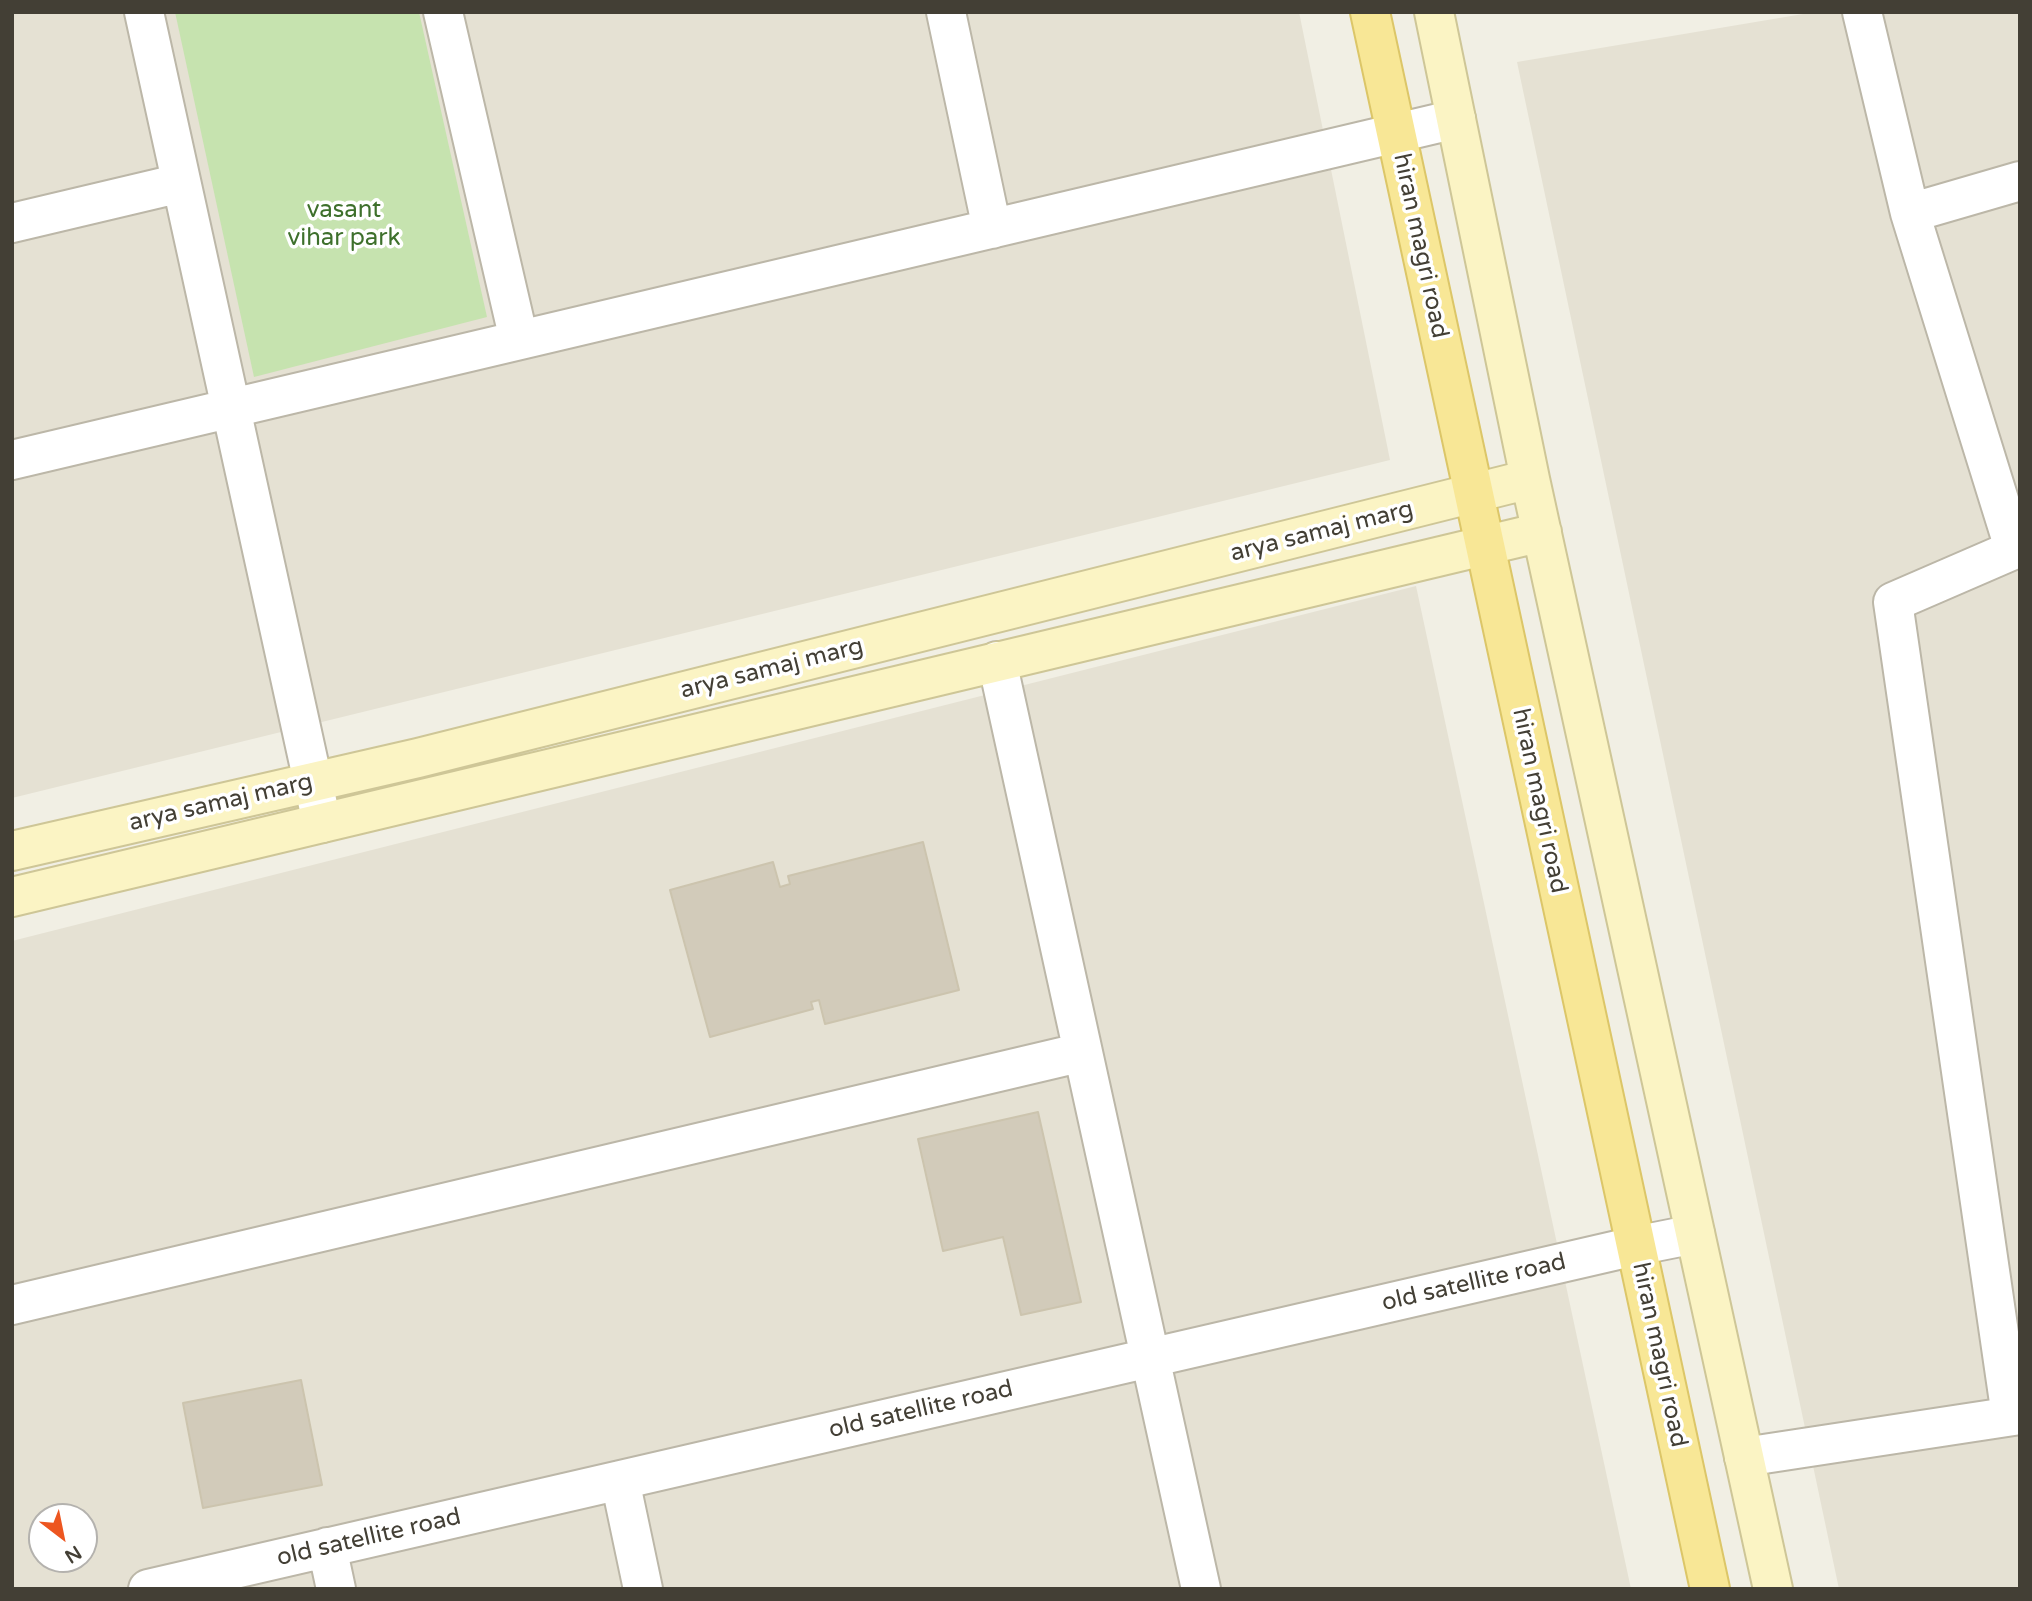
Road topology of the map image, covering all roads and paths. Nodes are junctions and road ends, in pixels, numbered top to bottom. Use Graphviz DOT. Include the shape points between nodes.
graph roads {
  1 [pos="144,12"];
  2 [pos="443,12"];
  3 [pos="946,12"];
  4 [pos="1370,12"];
  5 [pos="1434,12"];
  6 [pos="1862,12"];
  7 [pos="1456,119"];
  8 [pos="1396,134"];
  9 [pos="2020,181"];
  10 [pos="181,183"];
  11 [pos="1910,213"];
  12 [pos="12,223"];
  13 [pos="992,229"];
  14 [pos="519,340"];
  15 [pos="230,408"];
  16 [pos="12,460"];
  17 [pos="1530,479"];
  18 [pos="1472,494"];
  19 [pos="1542,532"];
  20 [pos="1483,545"];
  21 [pos="2017,548"];
  22 [pos="997,661"];
  23 [pos="312,783"];
  24 [pos="322,822"];
  25 [pos="12,852"];
  26 [pos="12,897"];
  27 [pos="1083,1052"];
  28 [pos="1695,1234"];
  29 [pos="1635,1245"];
  30 [pos="12,1305"];
  31 [pos="1149,1357"];
  32 [pos="2015,1416"];
  33 [pos="1744,1457"];
  34 [pos="620,1480"];
  35 [pos="327,1547"];
  36 [pos="148,1589"];
  37 [pos="336,1589"];
  38 [pos="643,1589"];
  39 [pos="1201,1589"];
  40 [pos="1710,1589"];
  41 [pos="1773,1589"];
  1 -- 10 [label="street"];
  2 -- 14 [label="street"];
  3 -- 13 [label="street"];
  4 -- 8 [label="main road, hiran magri road"];
  5 -- 7 [label="street"];
  6 -- 11 [label="street"];
  7 -- 8 [label="street"];
  7 -- 17 [label="street"];
  8 -- 13 [label="street"];
  8 -- 18 [label="main road, hiran magri road"];
  9 -- 11 [label="street"];
  10 -- 12 [label="street"];
  10 -- 15 [label="street"];
  11 -- 21 [label="street"];
  13 -- 14 [label="street"];
  14 -- 15 [label="street"];
  15 -- 16 [label="street"];
  15 -- 23 [label="street"];
  17 -- 18 [label="street, arya samaj marg"];
  17 -- 19 [label="street"];
  18 -- 20 [label="main road, hiran magri road"];
  18 -- 23 [label="street, arya samaj marg"];
  19 -- 20 [label="street"];
  19 -- 28 [label="street"];
  20 -- 22 [label="street"];
  20 -- 29 [label="main road, hiran magri road"];
  21 -- 32 [label="street" via="1893,602"];
  22 -- 24 [label="street"];
  22 -- 27 [label="street"];
  23 -- 24 [label="street"];
  23 -- 25 [label="street, arya samaj marg"];
  24 -- 26 [label="street"];
  27 -- 30 [label="street"];
  27 -- 31 [label="street"];
  28 -- 29 [label="street, old satellite road"];
  28 -- 33 [label="street"];
  29 -- 31 [label="street, old satellite road"];
  29 -- 40 [label="main road, hiran magri road"];
  31 -- 34 [label="street, old satellite road"];
  31 -- 39 [label="street"];
  32 -- 33 [label="street"];
  33 -- 41 [label="street"];
  34 -- 35 [label="street, old satellite road"];
  34 -- 38 [label="street"];
  35 -- 36 [label="street, old satellite road"];
  35 -- 37 [label="street"];
}
